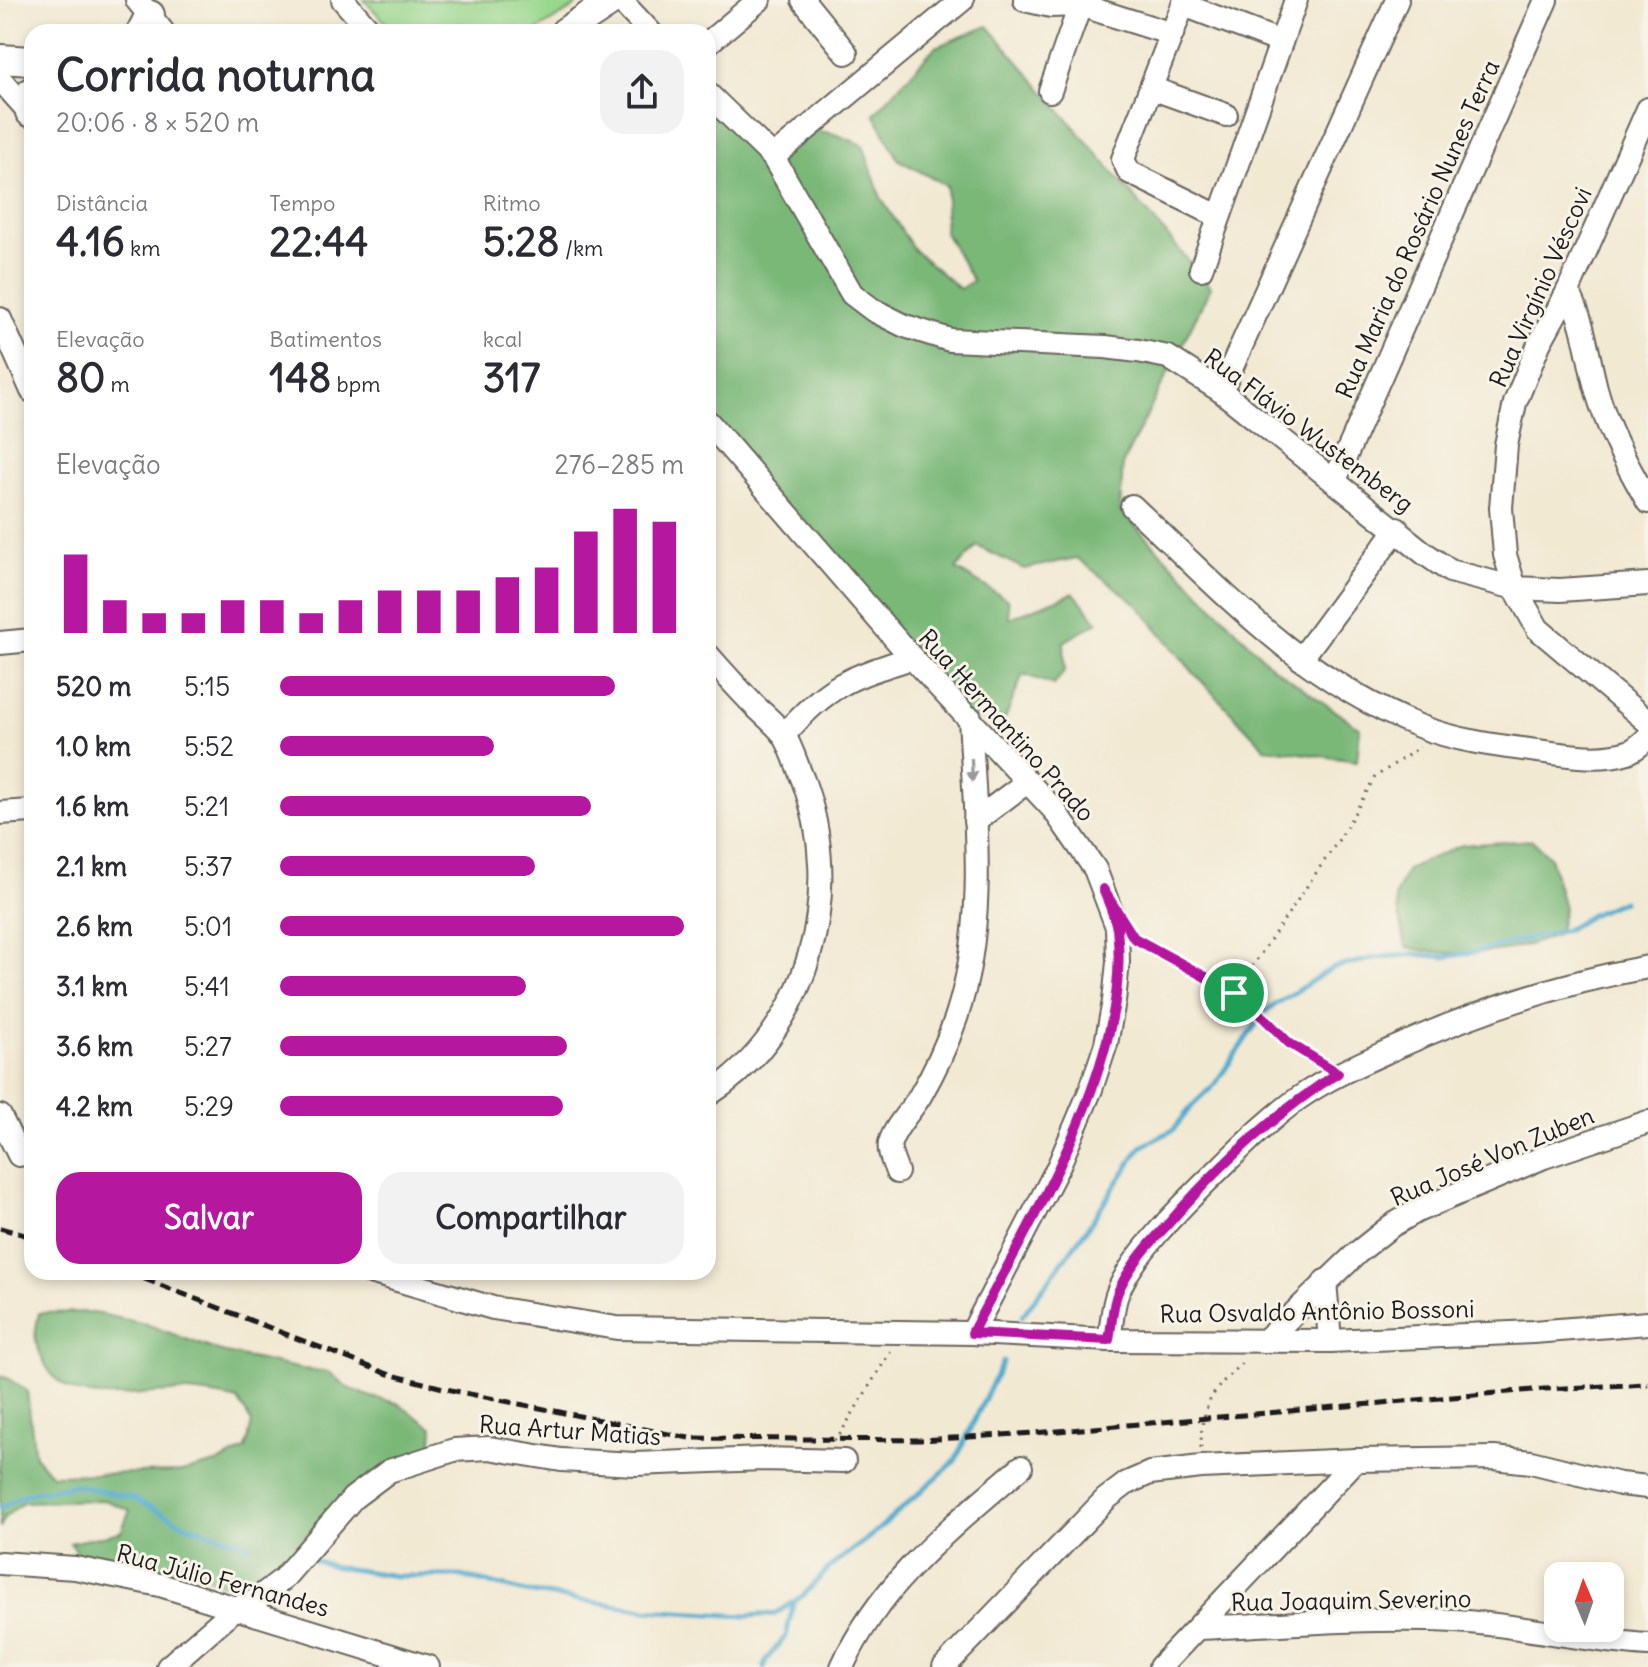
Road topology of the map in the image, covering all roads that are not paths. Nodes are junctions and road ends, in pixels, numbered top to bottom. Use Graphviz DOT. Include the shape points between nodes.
graph roads {
  1 [pos="613,0"];
  2 [pos="620,0"];
  3 [pos="759,0"];
  4 [pos="803,0"];
  5 [pos="962,0"];
  6 [pos="1025,0"];
  7 [pos="1296,0"];
  8 [pos="1397,0"];
  9 [pos="1546,0"];
  10 [pos="1081,2"];
  11 [pos="1185,2"];
  12 [pos="577,24"];
  13 [pos="642,24"];
  14 [pos="1172,34"];
  15 [pos="716,36"];
  16 [pos="1281,42"];
  17 [pos="846,53"];
  18 [pos="0,59"];
  19 [pos="24,60"];
  20 [pos="0,79"];
  21 [pos="1151,88"];
  22 [pos="1050,91"];
  23 [pos="24,100"];
  24 [pos="716,102"];
  25 [pos="1648,109"];
  26 [pos="1226,115"];
  27 [pos="773,157"];
  28 [pos="1218,216"];
  29 [pos="1201,269"];
  30 [pos="1568,291"];
  31 [pos="0,319"];
  32 [pos="24,373"];
  33 [pos="1221,391"];
  34 [pos="716,431"];
  35 [pos="1335,480"];
  36 [pos="1648,502"];
  37 [pos="1132,506"];
  38 [pos="1397,529"];
  39 [pos="1648,584"];
  40 [pos="1515,588"];
  41 [pos="24,641"];
  42 [pos="0,643"];
  43 [pos="912,658"];
  44 [pos="1301,659"];
  45 [pos="716,663"];
  46 [pos="970,718"];
  47 [pos="1648,722"];
  48 [pos="784,735"];
  49 [pos="1648,738"];
  50 [pos="1027,782"];
  51 [pos="24,812"];
  52 [pos="0,813"];
  53 [pos="975,821"];
  54 [pos="1648,967"];
  55 [pos="716,1090"];
  56 [pos="0,1116"];
  57 [pos="1648,1122"];
  58 [pos="17,1154"];
  59 [pos="897,1172"];
  60 [pos="397,1280"];
  61 [pos="1325,1281"];
  62 [pos="1648,1323"];
  63 [pos="972,1333"];
  64 [pos="1109,1340"];
  65 [pos="1265,1341"];
  66 [pos="1330,1341"];
  67 [pos="1356,1460"];
  68 [pos="844,1461"];
  69 [pos="1021,1467"];
  70 [pos="1648,1487"];
  71 [pos="0,1563"];
  72 [pos="237,1607"];
  73 [pos="1198,1628"];
  74 [pos="1648,1645"];
  75 [pos="168,1667"];
  76 [pos="428,1667"];
  77 [pos="842,1667"];
  78 [pos="944,1667"];
  79 [pos="1160,1667"];
  1 -- 12 [label="main road"];
  2 -- 13 [label="street"];
  3 -- 15 [label="street"];
  4 -- 17 [label="street"];
  5 -- 27 [label="street"];
  6 -- 10 [label="street" via="1051,6"];
  7 -- 16 [label="street"];
  8 -- 33 [label="street"];
  9 -- 35 [label="street, Rua Maria do Rosário Nunes Terra"];
  10 -- 14 [label="street"];
  10 -- 22 [label="street"];
  11 -- 14 [label="street"];
  11 -- 16 [label="street"];
  14 -- 21 [label="street"];
  16 -- 28 [label="street"];
  18 -- 19 [label="main road"];
  20 -- 23 [label="street"];
  21 -- 26 [label="street"];
  21 -- 28 [label="street" via="1124,165"];
  24 -- 27 [label="street, Rua Flávio Wustemberg"];
  25 -- 30 [label="street, Rua Virgínio Véscovi"];
  27 -- 33 [label="street, Rua Flávio Wustemberg" via="852,294 873,310 950,340 1105,347 1168,357"];
  28 -- 29 [label="street"];
  30 -- 36 [label="street" via="1580,313 1608,425"];
  30 -- 40 [label="street, Rua Virgínio Véscovi" via="1515,403 1506,445 1501,508 1505,555"];
  31 -- 32 [label="street"];
  33 -- 35 [label="street, Rua Flávio Wustemberg"];
  34 -- 43 [label="street, Rua Hermantino Prado"];
  35 -- 38 [label="street, Rua Flávio Wustemberg"];
  37 -- 44 [label="street" via="1267,635"];
  38 -- 40 [label="street, Rua Flávio Wustemberg" via="1450,571"];
  38 -- 44 [label="street"];
  39 -- 40 [label="street, Rua Flávio Wustemberg"];
  40 -- 47 [label="street, Rua Virgínio Véscovi" via="1538,629"];
  41 -- 42 [label="street"];
  43 -- 46 [label="street, Rua Hermantino Prado"];
  43 -- 48 [label="street" via="831,688"];
  44 -- 49 [label="street" via="1357,698 1422,727 1492,745 1600,757 1630,752"];
  45 -- 48 [label="street"];
  46 -- 50 [label="street, Rua Hermantino Prado"];
  46 -- 53 [label="street, one-way"];
  48 -- 55 [label="street" via="810,800 816,831 820,865 811,953 802,983 758,1055"];
  50 -- 53 [label="street"];
  50 -- 63 [label="street, Rua Hermantino Prado" via="1054,810 1095,869 1117,927 1118,962 1106,1044 1096,1074 1059,1165"];
  51 -- 52 [label="street"];
  53 -- 59 [label="street" via="974,927 965,980 937,1062 891,1141"];
  54 -- 64 [label="street" via="1511,1000 1338,1073 1297,1099 1245,1144 1143,1252 1118,1293"];
  56 -- 58 [label="street"];
  57 -- 61 [label="street, Rua José Von Zuben" via="1544,1157 1417,1211"];
  60 -- 63 [label="street, Rua Osvaldo Antônio Bossoni" via="493,1308 617,1328"];
  61 -- 65 [label="street, Rua José Von Zuben"];
  61 -- 66 [label="street"];
  62 -- 66 [label="street, Rua Osvaldo Antônio Bossoni"];
  63 -- 64 [label="street, Rua Osvaldo Antônio Bossoni"];
  64 -- 65 [label="street, Rua Osvaldo Antônio Bossoni"];
  65 -- 66 [label="street, Rua Osvaldo Antônio Bossoni"];
  67 -- 70 [label="street" via="1494,1458"];
  67 -- 73 [label="street"];
  67 -- 78 [label="street" via="1201,1467 1150,1473 1127,1483"];
  68 -- 72 [label="street, Rua Artur Matias" via="635,1464 561,1460 489,1448 454,1450 389,1471 353,1498 283,1579 253,1602"];
  69 -- 77 [label="street" via="909,1568 877,1607"];
  71 -- 72 [label="street, Rua Júlio Fernandes" via="75,1568"];
  72 -- 75 [label="street, Rua Artur Matias"];
  72 -- 76 [label="street, Rua Júlio Fernandes"];
  73 -- 74 [label="street, Rua Joaquim Severino" via="1430,1620"];
  73 -- 79 [label="street"];
}
